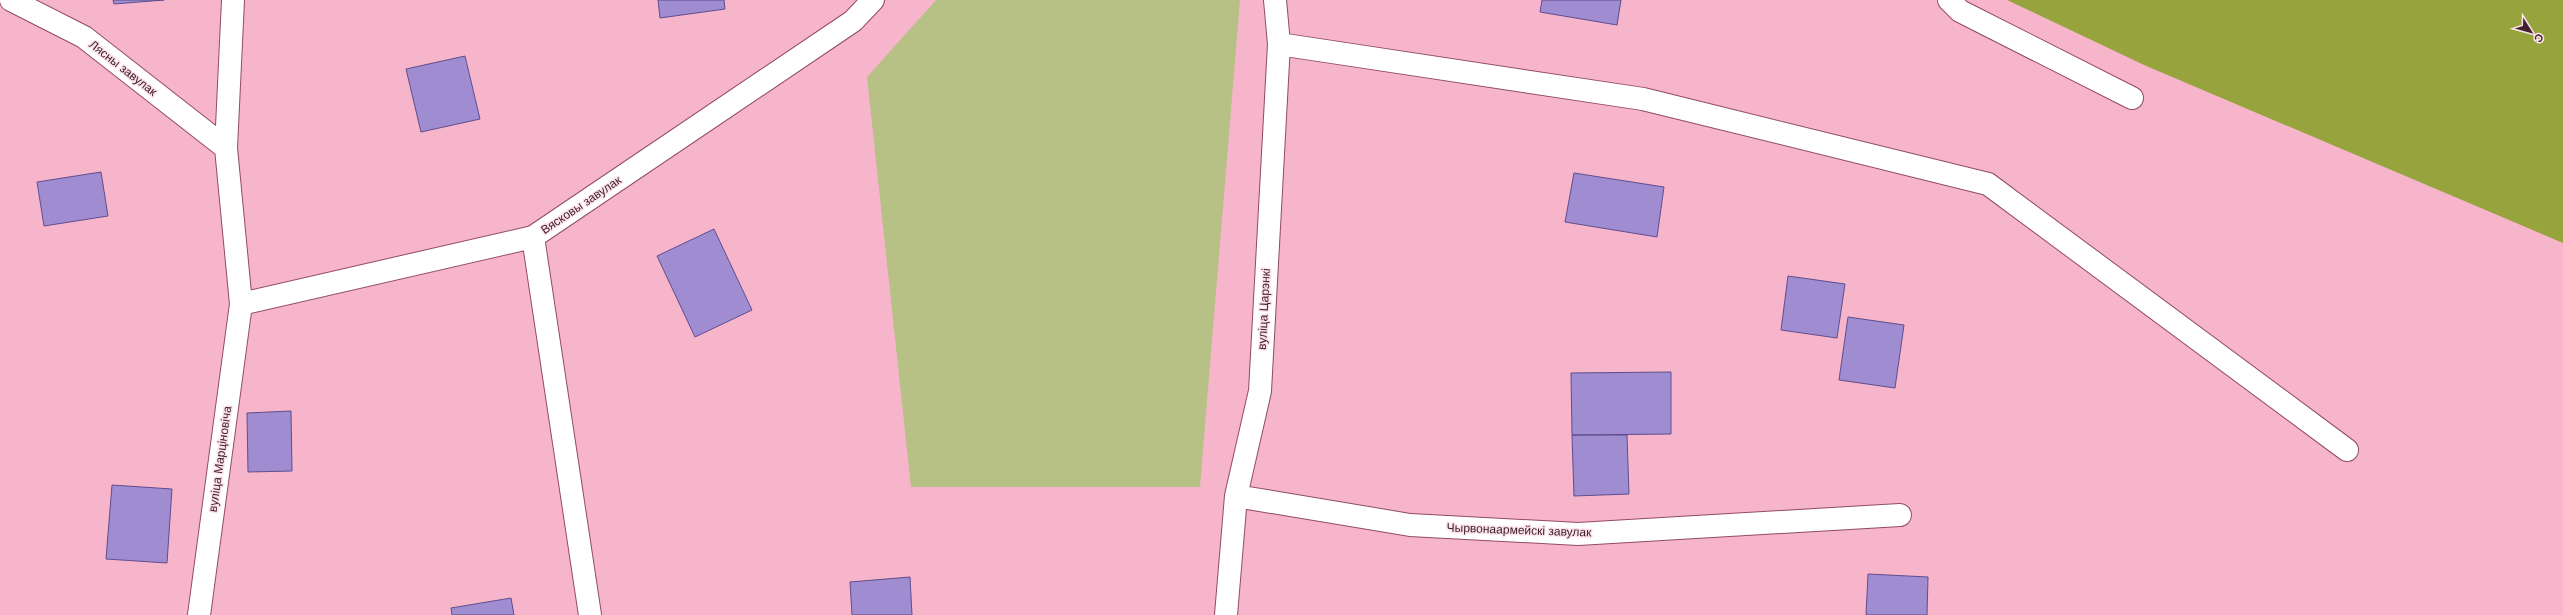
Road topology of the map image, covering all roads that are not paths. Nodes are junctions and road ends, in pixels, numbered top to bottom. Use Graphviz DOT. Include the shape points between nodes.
graph roads {
  1 [pos="11,0"];
  2 [pos="233,0"];
  3 [pos="873,0"];
  4 [pos="1275,0"];
  5 [pos="1949,0"];
  6 [pos="1279,44"];
  7 [pos="2132,98"];
  8 [pos="226,148"];
  9 [pos="533,237"];
  10 [pos="241,304"];
  11 [pos="2347,450"];
  12 [pos="1236,496"];
  13 [pos="1900,515"];
  14 [pos="199,615"];
  15 [pos="590,615"];
  16 [pos="1226,615"];
  1 -- 8 [label="street, Лясны завулак" via="84,37"];
  2 -- 8 [label="street, вуліца Марціновіча"];
  3 -- 9 [label="street, Вясковы завулак" via="853,21"];
  4 -- 6 [label="street, вуліца Царэнкі"];
  5 -- 7 [label="street" via="1960,11"];
  6 -- 11 [label="street" via="1644,99 1988,184"];
  6 -- 12 [label="street, вуліца Царэнкі" via="1260,391"];
  8 -- 10 [label="street, вуліца Марціновіча"];
  9 -- 10 [label="street, Вясковы завулак"];
  9 -- 15 [label="street"];
  10 -- 14 [label="street, вуліца Марціновіча"];
  12 -- 13 [label="street, Чырвонаармейскі завулак" via="1410,525 1578,534"];
  12 -- 16 [label="street, вуліца Царэнкі"];
}
